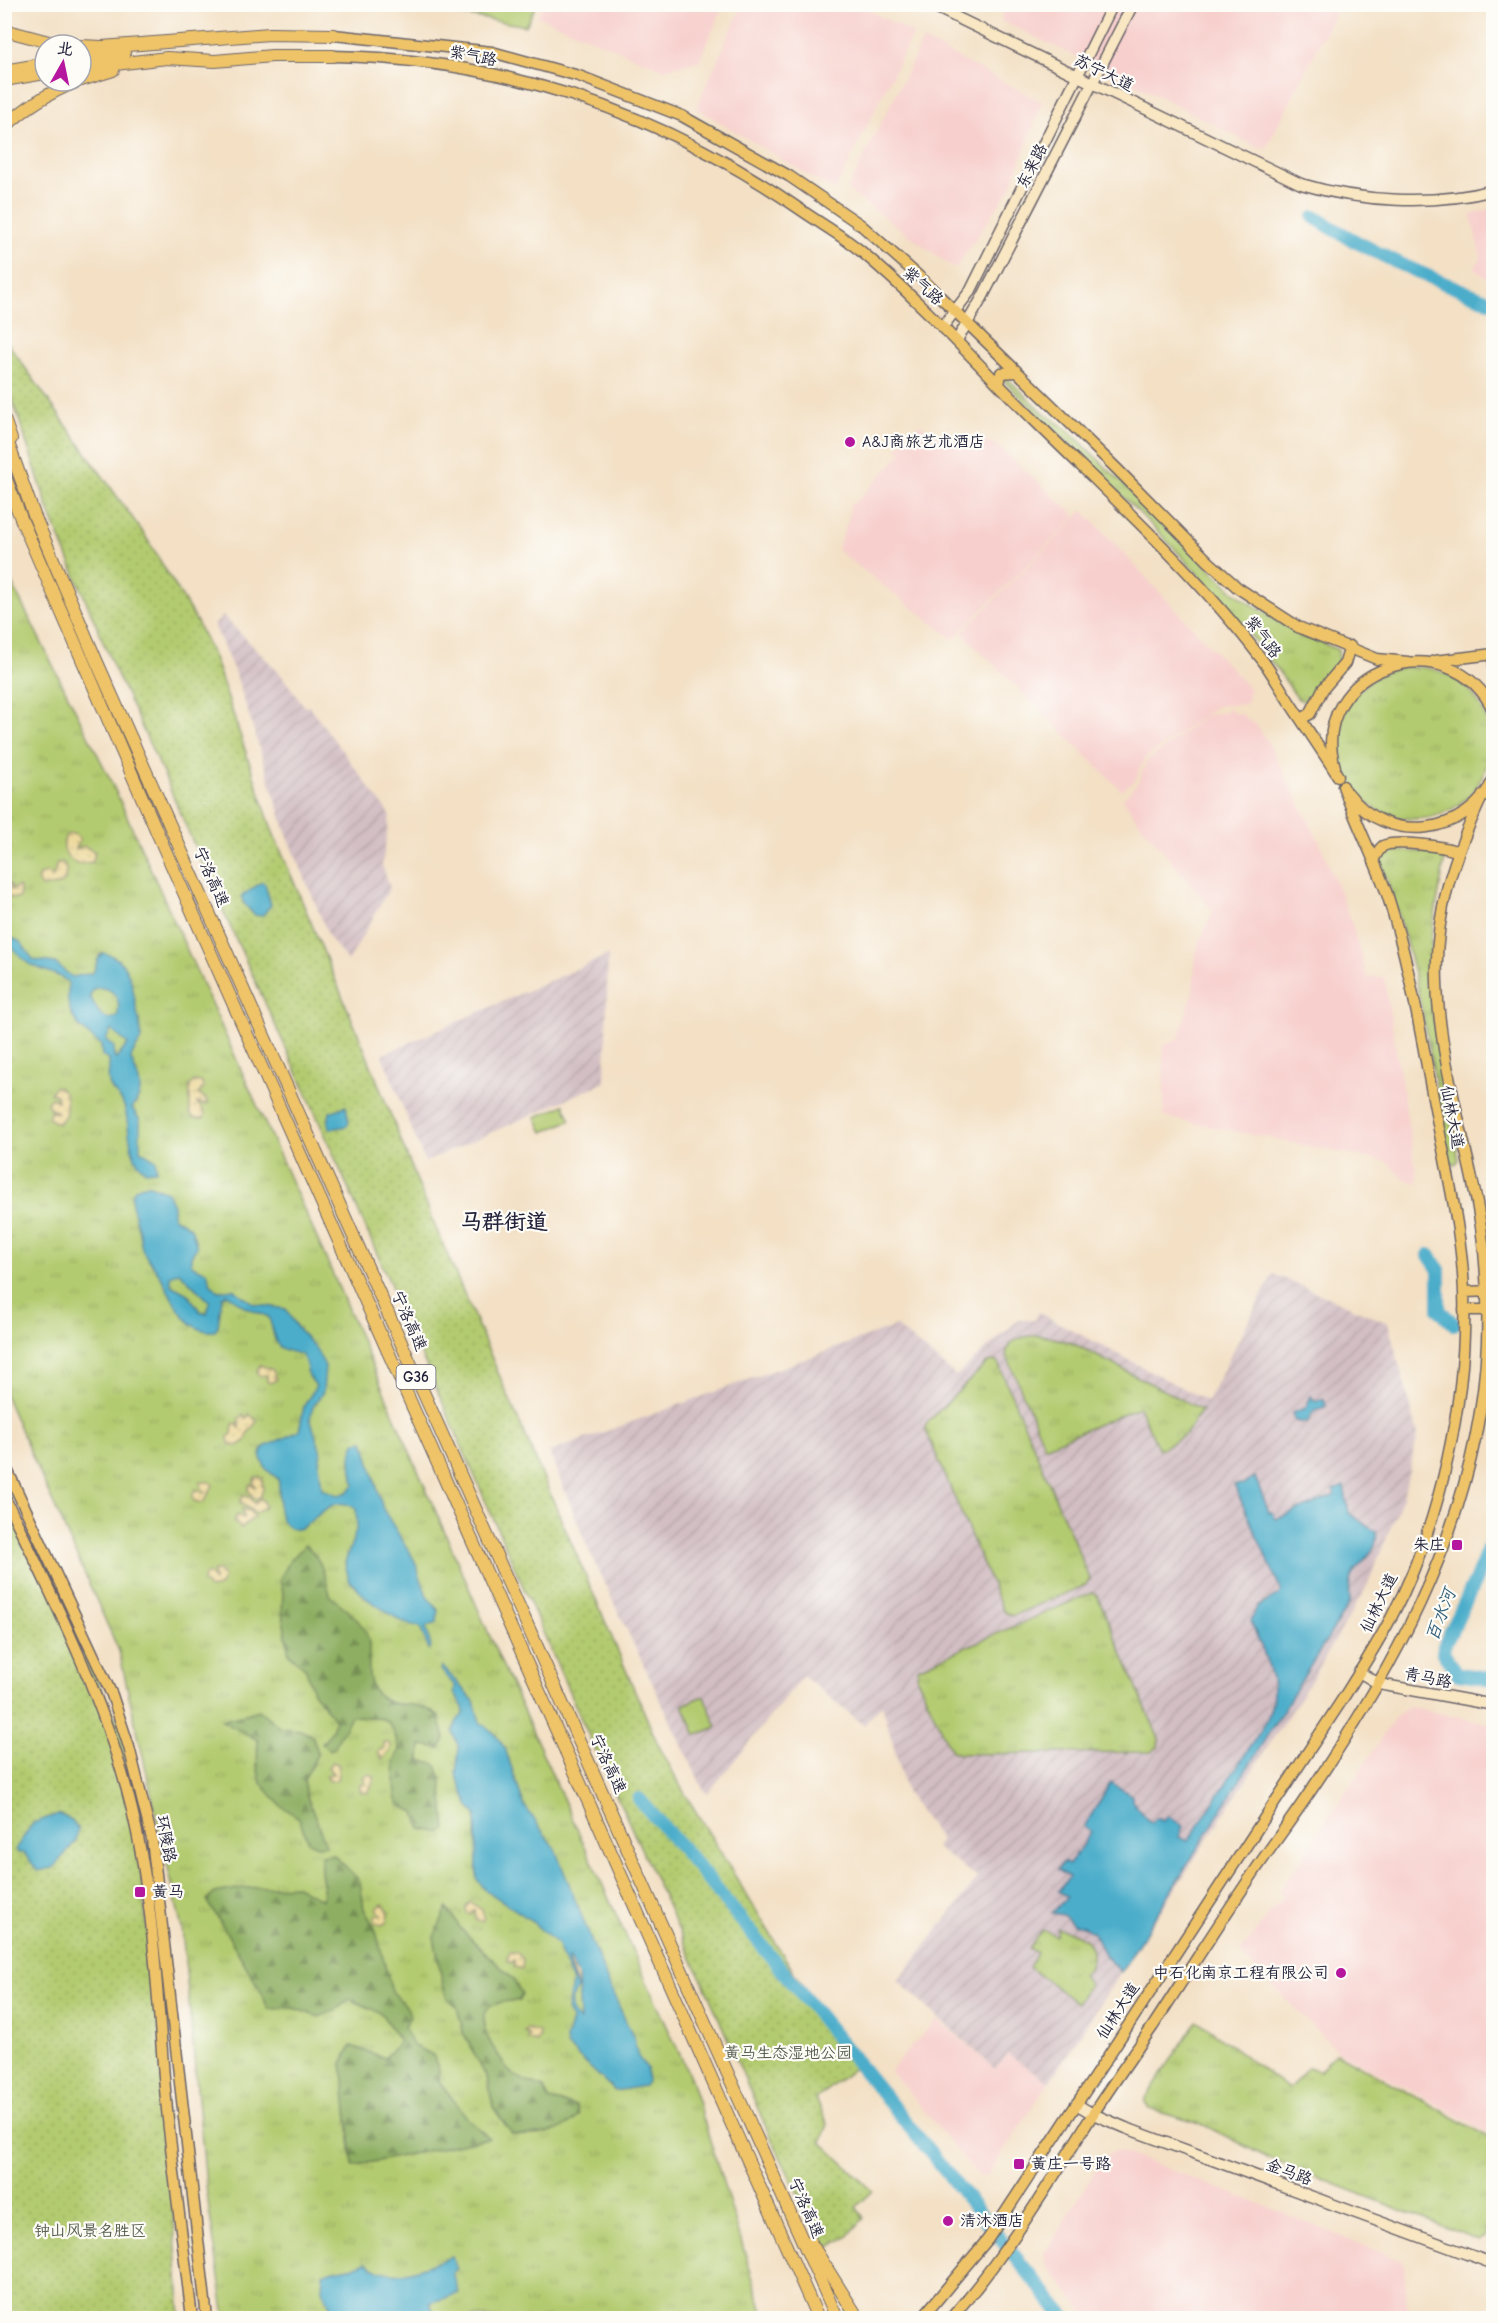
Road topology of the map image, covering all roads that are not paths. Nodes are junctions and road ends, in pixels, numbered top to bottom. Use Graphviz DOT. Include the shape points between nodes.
graph roads {
  1 [pos="929,4"];
  2 [pos="1113,4"];
  3 [pos="1133,4"];
  4 [pos="4,30"];
  5 [pos="334,35"];
  6 [pos="33,38"];
  7 [pos="205,39"];
  8 [pos="93,47"];
  9 [pos="333,56"];
  10 [pos="93,57"];
  11 [pos="167,58"];
  12 [pos="33,66"];
  13 [pos="93,67"];
  14 [pos="4,71"];
  15 [pos="33,75"];
  16 [pos="93,76"];
  17 [pos="1078,77"];
  18 [pos="4,80"];
  19 [pos="1092,83"];
  20 [pos="51,93"];
  21 [pos="4,128"];
  22 [pos="1494,190"];
  23 [pos="904,263"];
  24 [pos="891,277"];
  25 [pos="956,311"];
  26 [pos="967,323"];
  27 [pos="944,325"];
  28 [pos="957,340"];
  29 [pos="1016,372"];
  30 [pos="999,386"];
  31 [pos="4,419"];
  32 [pos="4,432"];
  33 [pos="4,474"];
  34 [pos="33,509"];
  35 [pos="1350,646"];
  36 [pos="1494,656"];
  37 [pos="1408,662"];
  38 [pos="1422,662"];
  39 [pos="1494,669"];
  40 [pos="1494,712"];
  41 [pos="1301,719"];
  42 [pos="1341,781"];
  43 [pos="1493,781"];
  44 [pos="1484,795"];
  45 [pos="1458,852"];
  46 [pos="1374,858"];
  47 [pos="1491,1291"];
  48 [pos="1464,1292"];
  49 [pos="1464,1310"];
  50 [pos="1491,1310"];
  51 [pos="4,1463"];
  52 [pos="4,1496"];
  53 [pos="1394,1612"];
  54 [pos="1413,1622"];
  55 [pos="1359,1672"];
  56 [pos="1378,1684"];
  57 [pos="1494,1705"];
  58 [pos="1076,2104"];
  59 [pos="1093,2114"];
  60 [pos="787,2205"];
  61 [pos="1494,2264"];
  62 [pos="192,2319"];
  63 [pos="207,2319"];
  64 [pos="818,2319"];
  65 [pos="837,2319"];
  66 [pos="848,2319"];
  67 [pos="858,2319"];
  68 [pos="922,2319"];
  69 [pos="951,2319"];
  1 -- 17 [label="street, 苏宁大道"];
  2 -- 17 [label="street, 东来路"];
  3 -- 19 [label="street, 东来路"];
  4 -- 6 [label="highway"];
  5 -- 7 [label="highway"];
  5 -- 23 [label="main road, 紫气路" via="492,52 623,91 682,116 789,176 861,225"];
  7 -- 8 [label="highway"];
  7 -- 10 [label="highway"];
  9 -- 11 [label="highway"];
  9 -- 24 [label="main road, 紫气路" via="376,57 488,73 617,110 674,134 759,180 858,249"];
  11 -- 13 [label="highway"];
  11 -- 16 [label="highway"];
  12 -- 14 [label="highway"];
  15 -- 18 [label="highway"];
  17 -- 19 [label="street, 苏宁大道"];
  17 -- 25 [label="street, 东来路" via="971,290"];
  19 -- 22 [label="street, 苏宁大道" via="1266,169 1317,189 1366,197 1462,198"];
  19 -- 26 [label="street, 东来路"];
  20 -- 21 [label="highway" via="21,111"];
  23 -- 24 [label="main road" via="903,273"];
  23 -- 25 [label="main road, 紫气路"];
  24 -- 27 [label="main road, 紫气路"];
  25 -- 26 [label="main road, 紫气路"];
  25 -- 27 [label="street, 东来路"];
  26 -- 28 [label="street, 东来路"];
  26 -- 29 [label="main road, 紫气路"];
  27 -- 28 [label="main road, 紫气路"];
  28 -- 30 [label="main road, 紫气路"];
  29 -- 30 [label="main road" via="1001,373"];
  29 -- 35 [label="main road, 紫气路" via="1238,588 1298,627"];
  30 -- 41 [label="main road, 紫气路" via="1231,620 1263,660"];
  31 -- 34 [label="highway"];
  32 -- 34 [label="highway, 宁洛高速 / G36"];
  33 -- 64 [label="highway, 宁洛高速 / G36" via="160,837"];
  34 -- 60 [label="highway, 宁洛高速 / G36" via="105,682"];
  35 -- 37 [label="main road, 紫气路" via="1377,659"];
  35 -- 41 [label="main road" via="1345,663 1310,714"];
  36 -- 38 [label="main road"];
  36 -- 39 [label="main road"];
  37 -- 38 [label="main road"];
  37 -- 42 [label="main road" via="1388,666 1366,678 1343,704 1333,735"];
  38 -- 40 [label="main road" via="1446,667 1465,677"];
  41 -- 42 [label="main road, 紫气路"];
  42 -- 44 [label="main road" via="1366,812 1406,828 1450,822"];
  42 -- 46 [label="main road, 仙林大道"];
  43 -- 44 [label="main road"];
  44 -- 45 [label="main road, 仙林大道"];
  45 -- 46 [label="main road" via="1439,846 1391,844 1381,847"];
  45 -- 47 [label="main road, 仙林大道" via="1440,926 1437,981 1453,1092 1475,1191"];
  46 -- 48 [label="main road, 仙林大道" via="1400,936 1420,1032 1457,1221"];
  47 -- 48 [label="main road"];
  47 -- 50 [label="main road, 仙林大道"];
  48 -- 49 [label="main road, 仙林大道"];
  49 -- 50 [label="main road"];
  49 -- 53 [label="main road, 仙林大道" via="1450,1450 1432,1517"];
  50 -- 54 [label="main road, 仙林大道" via="1484,1380 1461,1495 1447,1543"];
  51 -- 63 [label="main road, 环陵路" via="112,1695 149,1828"];
  52 -- 62 [label="main road, 环陵路" via="107,1724 132,1809 147,1894"];
  53 -- 54 [label="main road"];
  53 -- 55 [label="main road, 仙林大道"];
  54 -- 56 [label="main road, 仙林大道"];
  55 -- 56 [label="street, 青马路"];
  55 -- 58 [label="main road, 仙林大道"];
  56 -- 57 [label="street, 青马路"];
  56 -- 59 [label="main road, 仙林大道"];
  58 -- 59 [label="street, 金马路"];
  58 -- 68 [label="main road, 仙林大道" via="988,2239"];
  59 -- 61 [label="street, 金马路"];
  59 -- 69 [label="main road, 仙林大道" via="1017,2234"];
  60 -- 65 [label="highway, 宁洛高速 / G36"];
  60 -- 66 [label="highway"];
  60 -- 67 [label="highway"];
}
